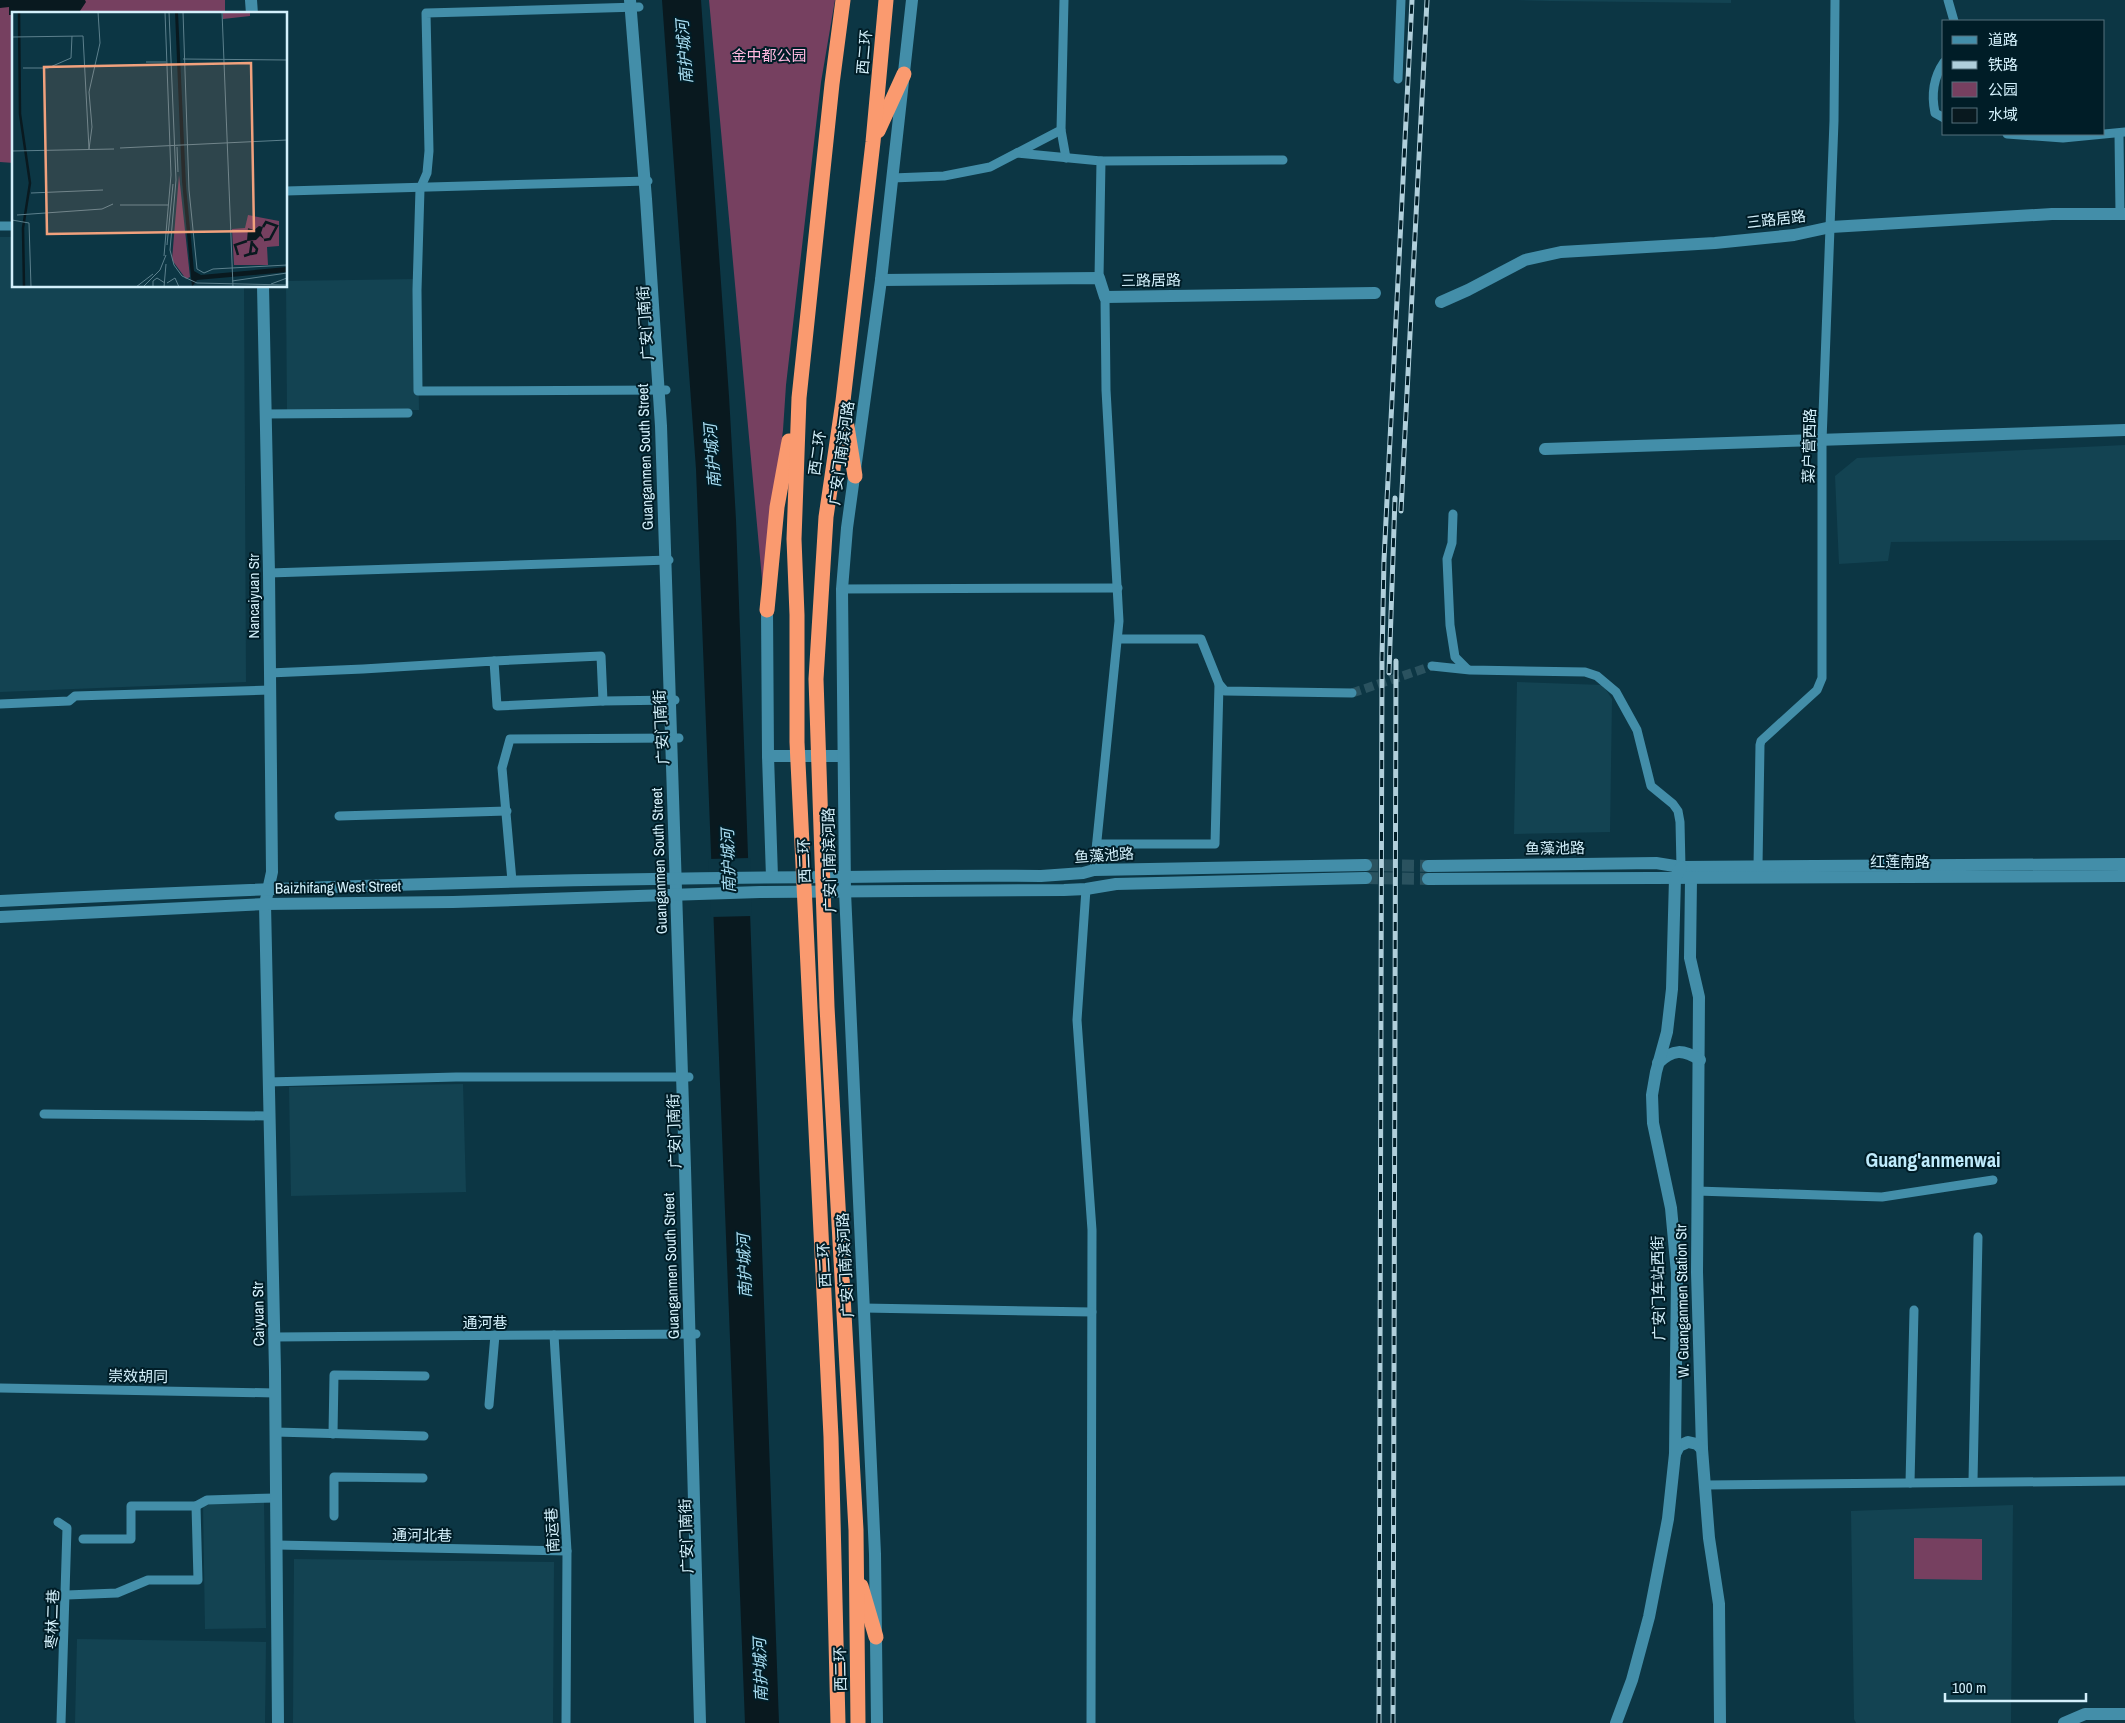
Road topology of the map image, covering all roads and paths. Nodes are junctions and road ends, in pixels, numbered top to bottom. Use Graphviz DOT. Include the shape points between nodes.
graph roads {
  1 [pos="843,0"];
  2 [pos="886,0"];
  3 [pos="912,0"];
  4 [pos="1064,0"];
  5 [pos="1401,0"];
  6 [pos="1835,0"];
  7 [pos="1948,0"];
  8 [pos="634,3"];
  9 [pos="1954,20"];
  10 [pos="1942,66"];
  11 [pos="904,74"];
  12 [pos="1398,78"];
  13 [pos="1942,116"];
  14 [pos="1061,130"];
  15 [pos="2122,133"];
  16 [pos="2105,134"];
  17 [pos="2021,135"];
  18 [pos="2098,135"];
  19 [pos="873,142"];
  20 [pos="1017,153"];
  21 [pos="1066,158"];
  22 [pos="1283,160"];
  23 [pos="1101,161"];
  24 [pos="892,178"];
  25 [pos="647,181"];
  26 [pos="420,189"];
  27 [pos="288,191"];
  28 [pos="2122,214"];
  29 [pos="1831,228"];
  30 [pos="1099,278"];
  31 [pos="881,280"];
  32 [pos="263,288"];
  33 [pos="1375,294"];
  34 [pos="1105,297"];
  35 [pos="1441,302"];
  36 [pos="662,390"];
  37 [pos="799,398"];
  38 [pos="843,401"];
  39 [pos="408,413"];
  40 [pos="265,414"];
  41 [pos="2125,430"];
  42 [pos="1822,441"];
  43 [pos="1544,449"];
  44 [pos="856,476"];
  45 [pos="1453,514"];
  46 [pos="668,560"];
  47 [pos="270,573"];
  48 [pos="1118,588"];
  49 [pos="842,589"];
  50 [pos="767,610"];
  51 [pos="1118,639"];
  52 [pos="494,661"];
  53 [pos="1432,666"];
  54 [pos="1470,670"];
  55 [pos="269,673"];
  56 [pos="1219,684"];
  57 [pos="270,690"];
  58 [pos="1352,693"];
  59 [pos="672,700"];
  60 [pos="603,701"];
  61 [pos="0,704"];
  62 [pos="675,738"];
  63 [pos="768,756"];
  64 [pos="843,756"];
  65 [pos="507,811"];
  66 [pos="339,816"];
  67 [pos="1097,844"];
  68 [pos="2125,864"];
  69 [pos="1366,865"];
  70 [pos="1758,866"];
  71 [pos="1094,870"];
  72 [pos="1428,872"];
  73 [pos="1678,872"];
  74 [pos="844,876"];
  75 [pos="2125,876"];
  76 [pos="679,877"];
  77 [pos="766,877"];
  78 [pos="1366,878"];
  79 [pos="1691,879"];
  80 [pos="512,881"];
  81 [pos="269,888"];
  82 [pos="1086,889"];
  83 [pos="845,892"];
  84 [pos="680,896"];
  85 [pos="0,901"];
  86 [pos="265,904"];
  87 [pos="0,917"];
  88 [pos="1700,1060"];
  89 [pos="1658,1063"];
  90 [pos="685,1077"];
  91 [pos="268,1082"];
  92 [pos="44,1114"];
  93 [pos="269,1116"];
  94 [pos="1992,1180"];
  95 [pos="1698,1191"];
  96 [pos="1978,1237"];
  97 [pos="1696,1272"];
  98 [pos="1677,1273"];
  99 [pos="863,1308"];
  100 [pos="1914,1310"];
  101 [pos="1092,1312"];
  102 [pos="693,1334"];
  103 [pos="554,1335"];
  104 [pos="495,1336"];
  105 [pos="275,1337"];
  106 [pos="426,1376"];
  107 [pos="0,1388"];
  108 [pos="275,1393"];
  109 [pos="489,1405"];
  110 [pos="275,1432"];
  111 [pos="333,1434"];
  112 [pos="424,1436"];
  113 [pos="1702,1449"];
  114 [pos="1675,1454"];
  115 [pos="423,1478"];
  116 [pos="1973,1481"];
  117 [pos="2125,1481"];
  118 [pos="1910,1483"];
  119 [pos="1706,1485"];
  120 [pos="275,1498"];
  121 [pos="196,1506"];
  122 [pos="334,1516"];
  123 [pos="58,1522"];
  124 [pos="83,1539"];
  125 [pos="277,1546"];
  126 [pos="567,1552"];
  127 [pos="856,1567"];
  128 [pos="67,1594"];
  129 [pos="876,1637"];
  130 [pos="2125,1714"];
  131 [pos="61,1723"];
  132 [pos="278,1723"];
  133 [pos="566,1723"];
  134 [pos="700,1723"];
  135 [pos="707,1723"];
  136 [pos="838,1723"];
  137 [pos="858,1723"];
  138 [pos="877,1723"];
  139 [pos="1091,1723"];
  140 [pos="1616,1723"];
  141 [pos="1720,1723"];
  142 [pos="2064,1723"];
  1 -- 37 [label="highway, 西二环"];
  2 -- 19 [label="highway, 西二环"];
  3 -- 11 [label="street, 广安门南滨河路"];
  4 -- 14 [label="street"];
  5 -- 12 [label="street"];
  6 -- 29 [label="street, 菜户营西路"];
  7 -- 9 [label="street"];
  8 -- 25 [label="street, 广安门南街"];
  8 -- 26 [label="street" via="426,13 430,151 427,173"];
  10 -- 13 [label="street" via="1935,80 1932,98 1936,112"];
  11 -- 19 [label="highway"];
  11 -- 24 [label="street, 广安门南滨河路"];
  14 -- 20 [label="street"];
  14 -- 21 [label="street"];
  15 -- 16 [label="street"];
  15 -- 28 [label="street"];
  17 -- 18 [label="street" via="2063,138"];
  19 -- 38 [label="highway, 西二环"];
  20 -- 21 [label="street"];
  20 -- 24 [label="street" via="990,167 944,176"];
  21 -- 23 [label="street"];
  22 -- 23 [label="street"];
  23 -- 30 [label="street"];
  24 -- 31 [label="street, 广安门南滨河路"];
  25 -- 26 [label="street"];
  25 -- 36 [label="street, 广安门南街"];
  26 -- 27 [label="street"];
  26 -- 36 [label="street" via="418,391"];
  28 -- 29 [label="street, 三路居路" via="2052,214"];
  29 -- 35 [label="street, 三路居路" via="1715,243 1546,254 1525,260"];
  29 -- 42 [label="street, 菜户营西路"];
  30 -- 31 [label="street, 三路居路"];
  30 -- 34 [label="street, 三路居路"];
  31 -- 44 [label="street, 广安门南滨河路"];
  32 -- 40 [label="street, Nancaiyuan Str"];
  33 -- 34 [label="street, 三路居路"];
  34 -- 48 [label="street" via="1106,390"];
  36 -- 46 [label="street, 广安门南街"];
  37 -- 50 [label="highway" via="777,507"];
  37 -- 136 [label="highway, 西二环" via="794,539 797,742 832,1437"];
  38 -- 44 [label="highway"];
  38 -- 127 [label="highway, 西二环" via="826,517 816,679 828,1007"];
  39 -- 40 [label="street"];
  40 -- 47 [label="street, Nancaiyuan Str"];
  41 -- 42 [label="street"];
  42 -- 43 [label="street"];
  42 -- 70 [label="street, 菜户营西路" via="1822,678 1817,690 1760,745"];
  44 -- 49 [label="street, 广安门南滨河路" via="847,528"];
  45 -- 54 [label="street" via="1452,543 1447,559 1450,624 1454,657"];
  46 -- 47 [label="street"];
  46 -- 59 [label="street, 广安门南街"];
  47 -- 55 [label="street, Nancaiyuan Str"];
  48 -- 49 [label="street"];
  48 -- 51 [label="street"];
  49 -- 64 [label="street, 广安门南滨河路"];
  50 -- 63 [label="street"];
  51 -- 56 [label="street" via="1201,639"];
  51 -- 67 [label="street"];
  52 -- 55 [label="street"];
  52 -- 60 [label="street" via="497,706"];
  52 -- 60 [label="street" via="601,656"];
  53 -- 54 [label="street"];
  54 -- 73 [label="street" via="1585,672 1597,676 1616,692 1638,730 1650,786 1678,811"];
  55 -- 57 [label="street, Nancaiyuan Str"];
  56 -- 58 [label="street" via="1225,691"];
  56 -- 67 [label="street" via="1216,844"];
  57 -- 61 [label="street" via="75,696 68,701"];
  57 -- 81 [label="street, Nancaiyuan Str" via="272,872"];
  59 -- 60 [label="street"];
  59 -- 62 [label="street, 广安门南街"];
  62 -- 65 [label="street" via="510,739 502,768"];
  62 -- 76 [label="street, 广安门南街"];
  63 -- 64 [label="street"];
  63 -- 77 [label="street"];
  64 -- 74 [label="street, 广安门南滨河路"];
  65 -- 66 [label="street"];
  65 -- 80 [label="street"];
  67 -- 71 [label="street"];
  68 -- 70 [label="street, 红莲南路"];
  69 -- 71 [label="street, 鱼藻池路"];
  70 -- 73 [label="street, 红莲南路"];
  71 -- 74 [label="street, 鱼藻池路" via="1041,876"];
  72 -- 73 [label="street, 鱼藻池路" via="1656,863"];
  73 -- 79 [label="street"];
  73 -- 89 [label="street, 广安门车站西街" via="1672,989 1667,1032"];
  74 -- 77 [label="street"];
  74 -- 83 [label="street, 广安门南滨河路"];
  75 -- 79 [label="street, 红莲南路"];
  76 -- 77 [label="street, Baizhifang West Street"];
  76 -- 80 [label="street, Baizhifang West Street"];
  76 -- 84 [label="street, Guanganmen South Street"];
  78 -- 82 [label="street, 鱼藻池路" via="1116,884"];
  79 -- 88 [label="street, W. Guanganmen Station Str" via="1690,958 1699,997"];
  80 -- 81 [label="street, Baizhifang West Street"];
  81 -- 85 [label="street, Baizhifang West Street"];
  81 -- 86 [label="street, Nancaiyuan Str"];
  82 -- 83 [label="street, 鱼藻池路"];
  82 -- 101 [label="street" via="1077,1020 1092,1230"];
  83 -- 84 [label="street, Baizhifang West Street"];
  83 -- 99 [label="street, 广安门南滨河路"];
  84 -- 86 [label="street, Baizhifang West Street"];
  84 -- 90 [label="street, Guanganmen South Street"];
  86 -- 87 [label="street, Baizhifang West Street"];
  86 -- 91 [label="street, Caiyuan Str"];
  88 -- 89 [label="street" via="1690,1053 1668,1053"];
  88 -- 95 [label="street, W. Guanganmen Station Str"];
  89 -- 98 [label="street, 广安门车站西街" via="1652,1095 1653,1123 1671,1208"];
  90 -- 91 [label="street" via="456,1077"];
  90 -- 102 [label="street, Guanganmen South Street"];
  91 -- 93 [label="street, Caiyuan Str"];
  92 -- 93 [label="street"];
  93 -- 105 [label="street, Caiyuan Str"];
  94 -- 95 [label="street" via="1882,1197"];
  95 -- 97 [label="street, W. Guanganmen Station Str"];
  96 -- 116 [label="street"];
  97 -- 98 [label="street" via="1686,1278"];
  97 -- 113 [label="street, W. Guanganmen Station Str"];
  98 -- 114 [label="street, 广安门车站西街"];
  99 -- 101 [label="street"];
  99 -- 129 [label="street, 广安门南滨河路"];
  100 -- 118 [label="street"];
  101 -- 139 [label="street"];
  102 -- 103 [label="street, 通河巷"];
  102 -- 134 [label="street, Guanganmen South Street"];
  102 -- 135 [label="street, 广安门南街"];
  103 -- 104 [label="street, 通河巷"];
  103 -- 126 [label="street, 南运巷"];
  104 -- 105 [label="street, 通河巷"];
  104 -- 109 [label="street"];
  105 -- 108 [label="street, Caiyuan Str"];
  106 -- 111 [label="street" via="334,1375"];
  107 -- 108 [label="street, 崇效胡同"];
  108 -- 110 [label="street, Caiyuan Str"];
  110 -- 111 [label="street"];
  110 -- 120 [label="street, Caiyuan Str"];
  111 -- 112 [label="street"];
  113 -- 114 [label="street" via="1688,1442 1679,1446"];
  113 -- 119 [label="street, W. Guanganmen Station Str"];
  114 -- 140 [label="street, 广安门车站西街" via="1668,1519 1649,1617"];
  115 -- 122 [label="street" via="334,1477"];
  116 -- 117 [label="street"];
  116 -- 118 [label="street"];
  118 -- 119 [label="street"];
  119 -- 141 [label="street, W. Guanganmen Station Str" via="1709,1538 1719,1596"];
  120 -- 121 [label="street" via="208,1500"];
  120 -- 125 [label="street, Caiyuan Str"];
  121 -- 124 [label="street" via="131,1506 131,1539"];
  121 -- 128 [label="street" via="198,1580 148,1580 117,1593"];
  123 -- 128 [label="street, 枣林二巷" via="67,1528"];
  125 -- 126 [label="street, 通河北巷"];
  125 -- 132 [label="street, Caiyuan Str"];
  126 -- 133 [label="street, 南运巷"];
  127 -- 129 [label="highway"];
  127 -- 137 [label="highway, 西二环"];
  128 -- 131 [label="street, 枣林二巷"];
  129 -- 138 [label="street, 广安门南滨河路"];
  130 -- 142 [label="street" via="2084,1714"];
}
